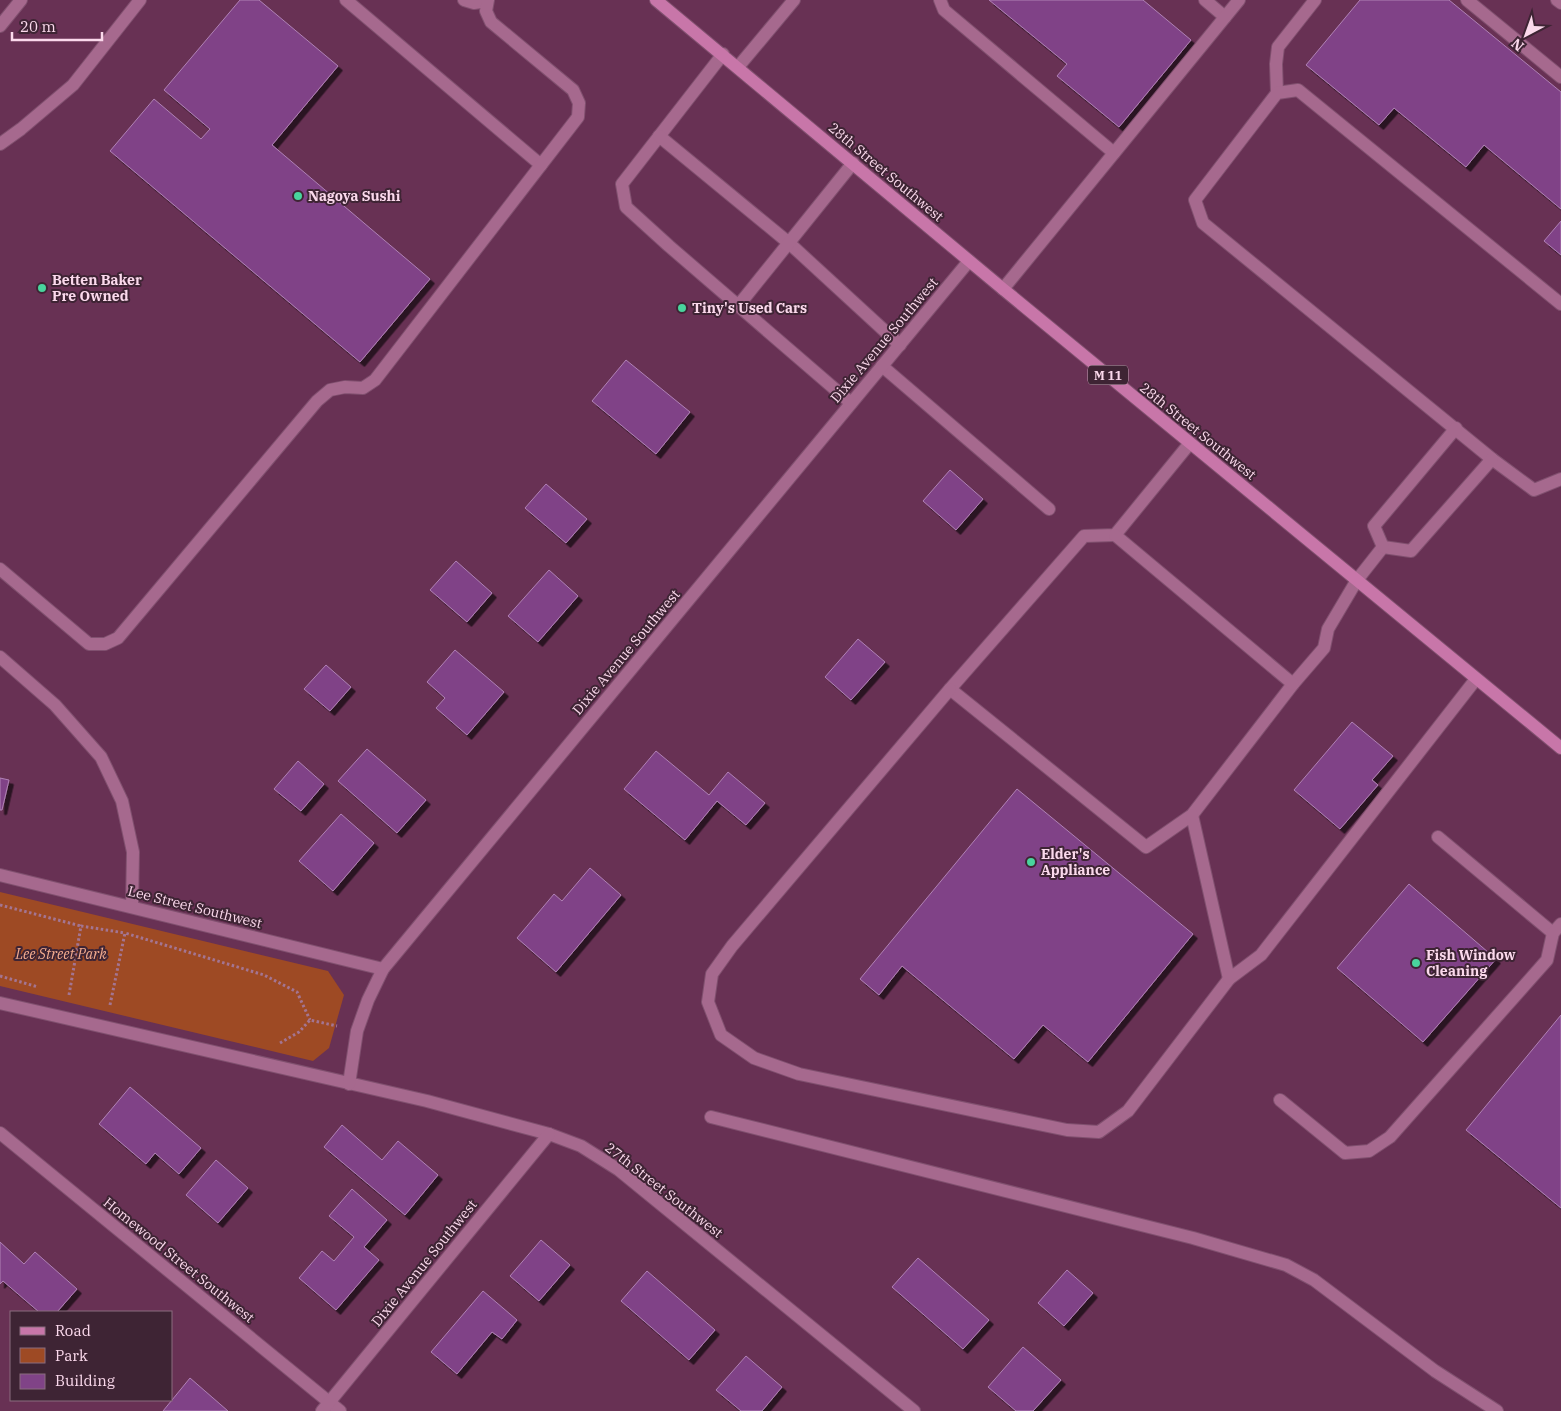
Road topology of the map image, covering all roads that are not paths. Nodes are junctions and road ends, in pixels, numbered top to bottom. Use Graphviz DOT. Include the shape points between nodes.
graph roads {
  1 [pos="21,0"];
  2 [pos="140,0"];
  3 [pos="346,0"];
  4 [pos="464,0"];
  5 [pos="488,0"];
  6 [pos="656,0"];
  7 [pos="794,0"];
  8 [pos="940,0"];
  9 [pos="1205,0"];
  10 [pos="1239,0"];
  11 [pos="1315,0"];
  12 [pos="1467,0"];
  13 [pos="1557,0"];
  14 [pos="1561,3"];
  15 [pos="1225,17"];
  16 [pos="0,26"];
  17 [pos="723,54"];
  18 [pos="738,67"];
  19 [pos="1561,77"];
  20 [pos="1277,93"];
  21 [pos="659,136"];
  22 [pos="0,144"];
  23 [pos="1114,153"];
  24 [pos="853,163"];
  25 [pos="541,165"];
  26 [pos="789,243"];
  27 [pos="969,261"];
  28 [pos="1003,289"];
  29 [pos="1561,304"];
  30 [pos="738,306"];
  31 [pos="900,345"];
  32 [pos="882,366"];
  33 [pos="852,403"];
  34 [pos="1456,428"];
  35 [pos="1190,443"];
  36 [pos="1492,459"];
  37 [pos="1561,479"];
  38 [pos="1049,509"];
  39 [pos="1115,535"];
  40 [pos="1383,547"];
  41 [pos="0,569"];
  42 [pos="1357,580"];
  43 [pos="0,658"];
  44 [pos="1476,679"];
  45 [pos="1293,684"];
  46 [pos="950,690"];
  47 [pos="1561,748"];
  48 [pos="1192,815"];
  49 [pos="1438,837"];
  50 [pos="0,875"];
  51 [pos="132,907"];
  52 [pos="1557,929"];
  53 [pos="384,969"];
  54 [pos="1229,978"];
  55 [pos="0,1003"];
  56 [pos="349,1084"];
  57 [pos="1280,1100"];
  58 [pos="711,1117"];
  59 [pos="0,1133"];
  60 [pos="549,1134"];
  61 [pos="325,1407"];
  62 [pos="1495,1410"];
  63 [pos="340,1411"];
  64 [pos="914,1411"];
  1 -- 16 [label="street"];
  2 -- 22 [label="street" via="73,85"];
  3 -- 25 [label="street"];
  4 -- 5 [label="street" via="474,3"];
  5 -- 25 [label="street" via="486,11 491,22 573,90 579,103 578,117"];
  6 -- 17 [label="main road, 28th Street Southwest / M 11"];
  7 -- 18 [label="street"];
  8 -- 23 [label="street" via="944,10"];
  9 -- 15 [label="street"];
  10 -- 15 [label="street"];
  11 -- 20 [label="street" via="1278,47"];
  12 -- 19 [label="street"];
  13 -- 14 [label="street"];
  15 -- 23 [label="street"];
  17 -- 18 [label="main road, 28th Street Southwest / M 11"];
  17 -- 21 [label="street"];
  18 -- 24 [label="main road, 28th Street Southwest / M 11"];
  20 -- 29 [label="street" via="1298,90"];
  20 -- 34 [label="street" via="1195,200 1204,223"];
  21 -- 26 [label="street"];
  21 -- 30 [label="street" via="622,184 626,208"];
  23 -- 28 [label="street"];
  24 -- 26 [label="street"];
  24 -- 27 [label="main road, 28th Street Southwest / M 11"];
  25 -- 41 [label="street" via="375,380 363,388 330,390 318,401 118,638 105,644 89,644"];
  26 -- 30 [label="street"];
  26 -- 31 [label="street"];
  27 -- 28 [label="main road, 28th Street Southwest / M 11"];
  27 -- 31 [label="street, Dixie Avenue Southwest"];
  28 -- 35 [label="main road, 28th Street Southwest / M 11"];
  30 -- 33 [label="street"];
  31 -- 32 [label="street, Dixie Avenue Southwest"];
  32 -- 33 [label="street, Dixie Avenue Southwest"];
  32 -- 38 [label="street"];
  33 -- 53 [label="street, Dixie Avenue Southwest"];
  34 -- 36 [label="street"];
  34 -- 40 [label="street" via="1374,526"];
  35 -- 39 [label="street"];
  35 -- 42 [label="main road, 28th Street Southwest / M 11"];
  36 -- 37 [label="street" via="1534,490"];
  36 -- 40 [label="street" via="1411,551"];
  39 -- 45 [label="street"];
  39 -- 46 [label="street" via="1084,536"];
  40 -- 42 [label="street"];
  42 -- 44 [label="main road, 28th Street Southwest / M 11"];
  42 -- 45 [label="street" via="1328,629 1324,648"];
  43 -- 51 [label="street" via="55,705 101,757 122,801 133,852"];
  44 -- 47 [label="main road, 28th Street Southwest / M 11"];
  44 -- 54 [label="street" via="1261,955"];
  45 -- 48 [label="street"];
  46 -- 48 [label="street" via="1146,847"];
  46 -- 54 [label="street" via="738,939 712,974 708,1002 721,1035 754,1058 800,1074 1067,1130 1100,1132 1128,1110"];
  48 -- 54 [label="street"];
  49 -- 52 [label="street"];
  50 -- 51 [label="street, Lee Street Southwest"];
  51 -- 53 [label="street, Lee Street Southwest"];
  52 -- 57 [label="street" via="1548,960 1390,1137 1370,1151 1345,1153"];
  53 -- 56 [label="street, Dixie Avenue Southwest" via="357,1031"];
  55 -- 56 [label="street"];
  56 -- 60 [label="street, 27th Street Southwest" via="428,1101"];
  58 -- 62 [label="street" via="1193,1238 1286,1265 1314,1280 1435,1370"];
  59 -- 61 [label="street, Homewood Street Southwest"];
  60 -- 61 [label="street, Dixie Avenue Southwest"];
  60 -- 64 [label="street, 27th Street Southwest" via="581,1146 618,1170"];
  61 -- 63 [label="street, Homewood Street Southwest"];
}
